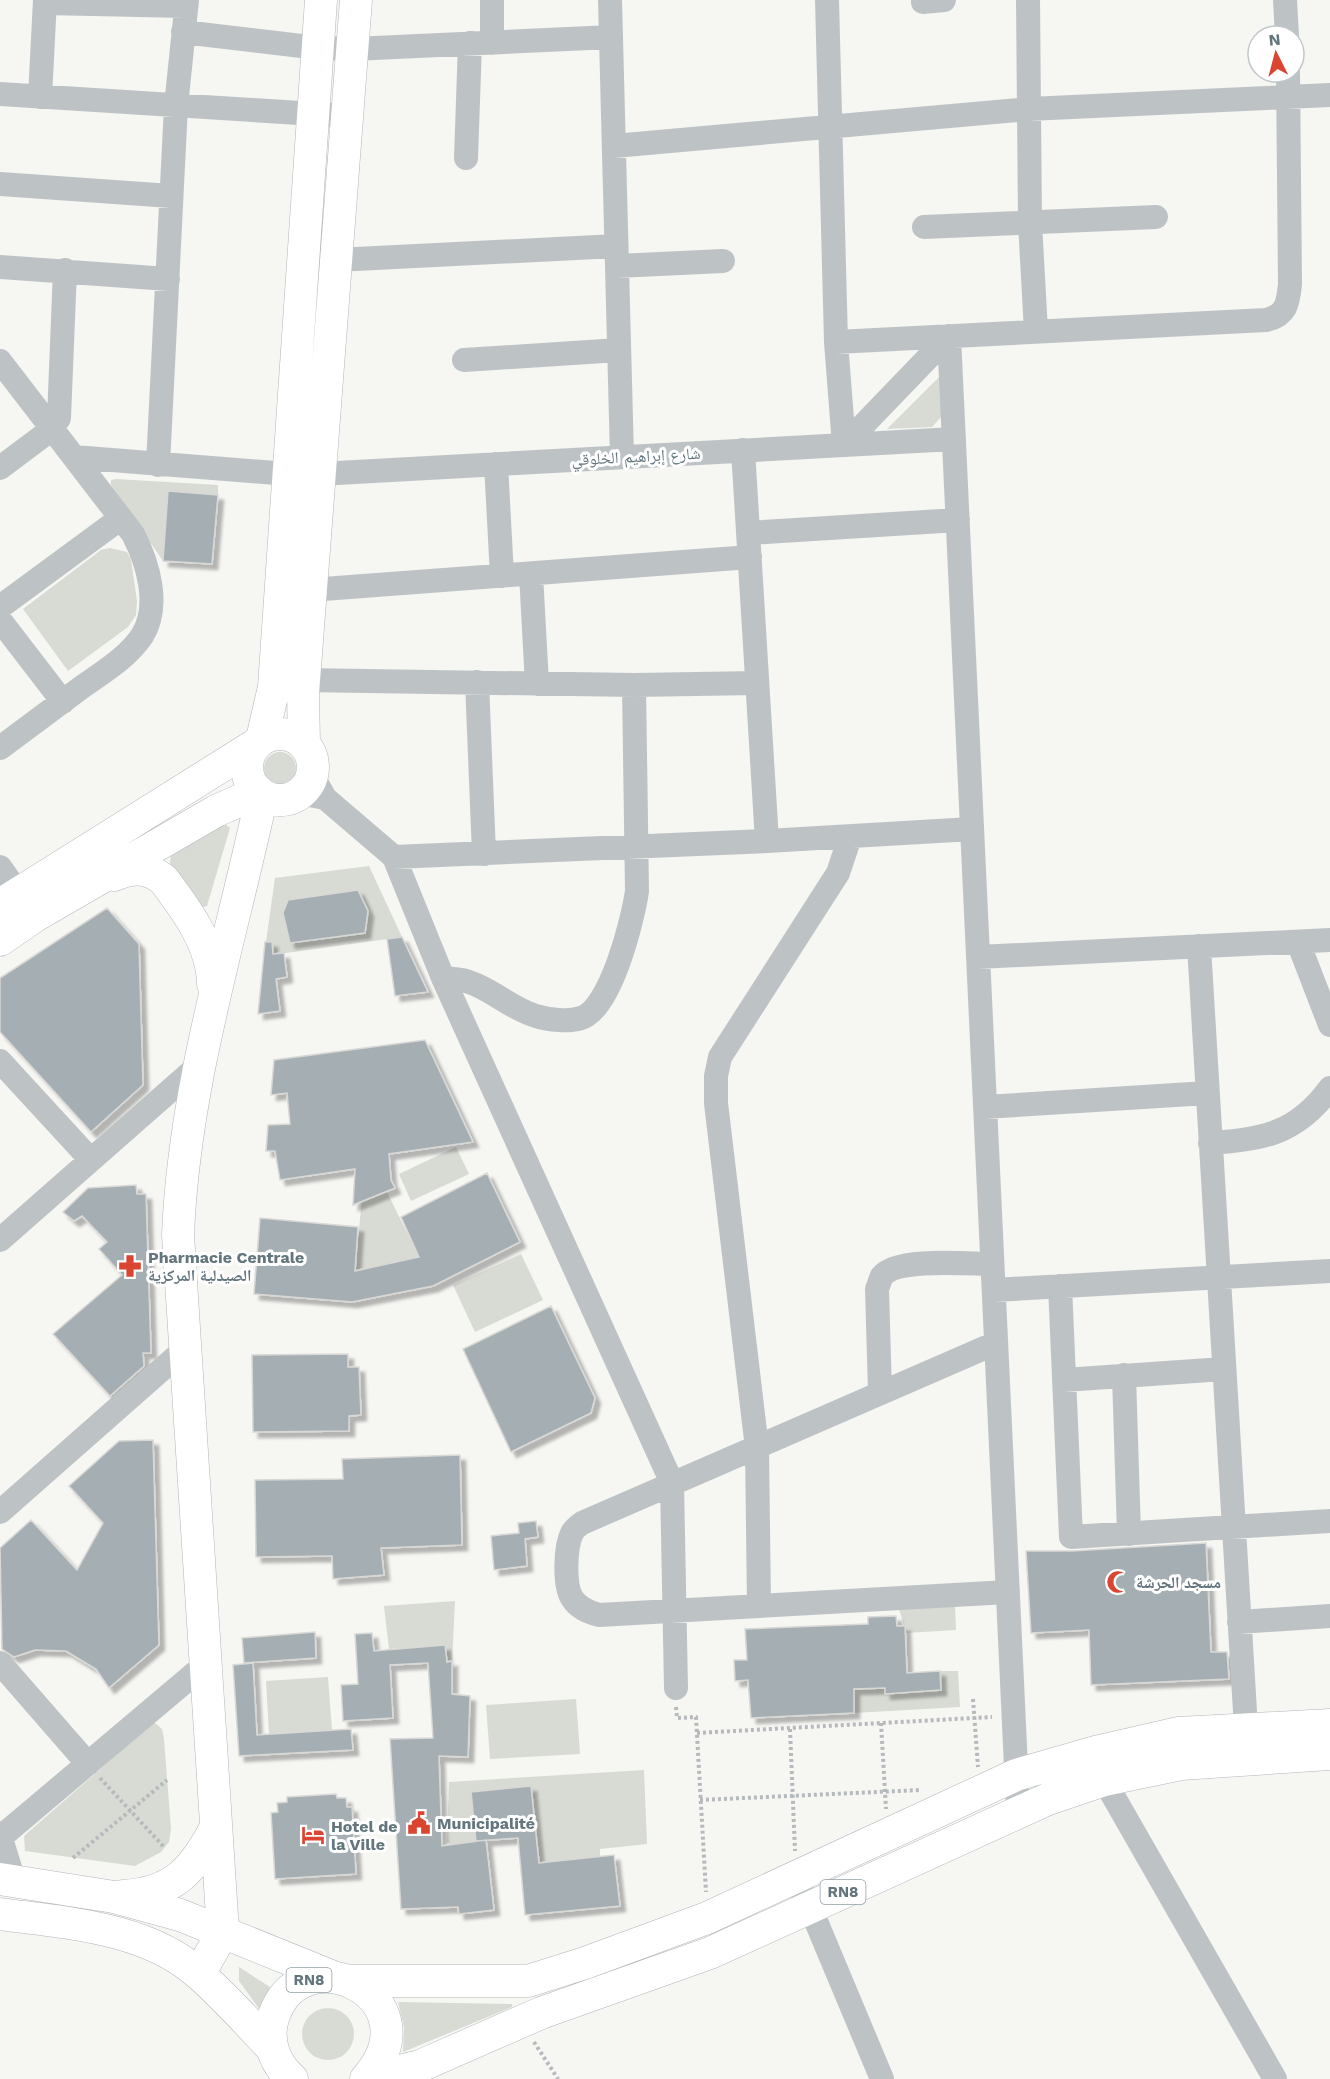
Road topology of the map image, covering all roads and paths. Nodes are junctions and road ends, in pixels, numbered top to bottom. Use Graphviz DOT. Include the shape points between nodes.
graph roads {
  1 [pos="321,0"];
  2 [pos="356,0"];
  3 [pos="492,0"];
  4 [pos="610,0"];
  5 [pos="827,0"];
  6 [pos="1028,0"];
  7 [pos="1285,0"];
  8 [pos="45,2"];
  9 [pos="186,3"];
  10 [pos="1286,24"];
  11 [pos="183,32"];
  12 [pos="611,37"];
  13 [pos="481,43"];
  14 [pos="318,48"];
  15 [pos="352,49"];
  16 [pos="1289,84"];
  17 [pos="0,94"];
  18 [pos="1330,95"];
  19 [pos="40,97"];
  20 [pos="1290,97"];
  21 [pos="176,106"];
  22 [pos="1029,109"];
  23 [pos="313,115"];
  24 [pos="347,116"];
  25 [pos="831,126"];
  26 [pos="614,146"];
  27 [pos="466,158"];
  28 [pos="0,184"];
  29 [pos="171,196"];
  30 [pos="1155,217"];
  31 [pos="1030,223"];
  32 [pos="924,227"];
  33 [pos="616,256"];
  34 [pos="336,260"];
  35 [pos="723,261"];
  36 [pos="0,267"];
  37 [pos="64,270"];
  38 [pos="168,279"];
  39 [pos="1036,331"];
  40 [pos="949,336"];
  41 [pos="836,342"];
  42 [pos="619,350"];
  43 [pos="464,360"];
  44 [pos="0,361"];
  45 [pos="52,429"];
  46 [pos="954,439"];
  47 [pos="843,445"];
  48 [pos="743,450"];
  49 [pos="74,457"];
  50 [pos="622,457"];
  51 [pos="496,464"];
  52 [pos="158,465"];
  53 [pos="0,468"];
  54 [pos="288,474"];
  55 [pos="319,474"];
  56 [pos="121,518"];
  57 [pos="958,520"];
  58 [pos="749,545"];
  59 [pos="531,574"];
  60 [pos="502,576"];
  61 [pos="310,590"];
  62 [pos="0,607"];
  63 [pos="0,620"];
  64 [pos="303,680"];
  65 [pos="477,682"];
  66 [pos="757,683"];
  67 [pos="537,684"];
  68 [pos="634,686"];
  69 [pos="63,702"];
  70 [pos="258,742"];
  71 [pos="304,744"];
  72 [pos="0,748"];
  73 [pos="291,792"];
  74 [pos="972,830"];
  75 [pos="850,837"];
  76 [pos="767,842"];
  77 [pos="637,847"];
  78 [pos="484,854"];
  79 [pos="394,857"];
  80 [pos="0,867"];
  81 [pos="80,890"];
  82 [pos="18,904"];
  83 [pos="0,940"];
  84 [pos="1330,940"];
  85 [pos="1298,942"];
  86 [pos="1199,946"];
  87 [pos="978,957"];
  88 [pos="443,978"];
  89 [pos="213,1002"];
  90 [pos="1330,1025"];
  91 [pos="0,1061"];
  92 [pos="199,1065"];
  93 [pos="1330,1088"];
  94 [pos="1208,1094"];
  95 [pos="985,1107"];
  96 [pos="1210,1143"];
  97 [pos="91,1160"];
  98 [pos="0,1240"];
  99 [pos="992,1264"];
  100 [pos="1330,1271"];
  101 [pos="1219,1277"];
  102 [pos="1060,1286"];
  103 [pos="993,1290"];
  104 [pos="996,1343"];
  105 [pos="186,1348"];
  106 [pos="1224,1369"];
  107 [pos="1124,1376"];
  108 [pos="1064,1380"];
  109 [pos="880,1392"];
  110 [pos="758,1448"];
  111 [pos="672,1483"];
  112 [pos="0,1512"];
  113 [pos="1330,1521"];
  114 [pos="1233,1527"];
  115 [pos="1129,1534"];
  116 [pos="1008,1592"];
  117 [pos="759,1605"];
  118 [pos="673,1609"];
  119 [pos="1330,1616"];
  120 [pos="1239,1622"];
  121 [pos="0,1663"];
  122 [pos="207,1663"];
  123 [pos="675,1688"];
  124 [pos="973,1699"];
  125 [pos="1014,1716"];
  126 [pos="975,1718"];
  127 [pos="881,1723"];
  128 [pos="1330,1725"];
  129 [pos="1246,1728"];
  130 [pos="790,1729"];
  131 [pos="697,1733"];
  132 [pos="1330,1754"];
  133 [pos="88,1764"];
  134 [pos="978,1771"];
  135 [pos="1016,1775"];
  136 [pos="167,1780"];
  137 [pos="1104,1780"];
  138 [pos="926,1790"];
  139 [pos="885,1792"];
  140 [pos="793,1796"];
  141 [pos="700,1800"];
  142 [pos="1018,1810"];
  143 [pos="130,1811"];
  144 [pos="887,1812"];
  145 [pos="215,1829"];
  146 [pos="0,1835"];
  147 [pos="164,1847"];
  148 [pos="73,1858"];
  149 [pos="795,1866"];
  150 [pos="7,1880"];
  151 [pos="114,1897"];
  152 [pos="810,1907"];
  153 [pos="0,1914"];
  154 [pos="707,1918"];
  155 [pos="223,1932"];
  156 [pos="199,1974"];
  157 [pos="342,1979"];
  158 [pos="528,1981"];
  159 [pos="531,2018"];
  160 [pos="273,2060"];
  161 [pos="292,2079"];
  162 [pos="366,2079"];
  163 [pos="558,2079"];
  164 [pos="882,2079"];
  165 [pos="1275,2079"];
  1 -- 14 [label="main road"];
  2 -- 15 [label="main road"];
  3 -- 13 [label="street"];
  4 -- 12 [label="street"];
  5 -- 25 [label="street"];
  6 -- 22 [label="street"];
  7 -- 10 [label="street"];
  8 -- 9 [label="street"];
  8 -- 19 [label="street"];
  9 -- 11 [label="street"];
  11 -- 14 [label="street"];
  11 -- 21 [label="street"];
  12 -- 13 [label="street"];
  12 -- 26 [label="street"];
  13 -- 15 [label="street"];
  13 -- 27 [label="street"];
  14 -- 15 [label="street"];
  14 -- 23 [label="main road"];
  15 -- 24 [label="main road"];
  16 -- 20 [label="street"];
  17 -- 19 [label="street"];
  18 -- 20 [label="street"];
  19 -- 21 [label="street"];
  20 -- 22 [label="street"];
  20 -- 39 [label="street" via="1286,310 1266,320"];
  21 -- 23 [label="street"];
  21 -- 29 [label="street"];
  22 -- 25 [label="street"];
  22 -- 31 [label="street"];
  23 -- 24 [label="street"];
  23 -- 54 [label="main road"];
  24 -- 34 [label="main road"];
  25 -- 26 [label="street"];
  25 -- 41 [label="street"];
  26 -- 33 [label="street"];
  28 -- 29 [label="street"];
  29 -- 38 [label="street"];
  30 -- 31 [label="street"];
  31 -- 32 [label="street"];
  31 -- 39 [label="street"];
  33 -- 34 [label="street"];
  33 -- 35 [label="street"];
  33 -- 42 [label="street"];
  34 -- 55 [label="main road"];
  36 -- 37 [label="street"];
  37 -- 38 [label="street"];
  37 -- 45 [label="street" via="59,418"];
  38 -- 52 [label="street"];
  39 -- 40 [label="street"];
  40 -- 41 [label="street"];
  40 -- 46 [label="street"];
  40 -- 47 [label="street"];
  41 -- 47 [label="street"];
  42 -- 43 [label="street"];
  42 -- 50 [label="street"];
  44 -- 45 [label="street"];
  45 -- 49 [label="street"];
  45 -- 53 [label="street"];
  46 -- 47 [label="street, شارع إبراهيم الخلوقي"];
  46 -- 57 [label="street"];
  47 -- 48 [label="street, شارع إبراهيم الخلوقي"];
  48 -- 50 [label="street, شارع إبراهيم الخلوقي"];
  48 -- 58 [label="street"];
  49 -- 52 [label="street, شارع إبراهيم الخلوقي"];
  49 -- 56 [label="street"];
  50 -- 51 [label="street, شارع إبراهيم الخلوقي"];
  51 -- 55 [label="street, شارع إبراهيم الخلوقي"];
  51 -- 60 [label="street"];
  52 -- 54 [label="street, شارع إبراهيم الخلوقي"];
  54 -- 55 [label="street, شارع إبراهيم الخلوقي"];
  54 -- 70 [label="main road" via="274,687"];
  55 -- 61 [label="main road"];
  56 -- 62 [label="street"];
  56 -- 69 [label="street" via="145,557 150,582 148,621 142,636 124,657"];
  57 -- 58 [label="street"];
  57 -- 74 [label="street"];
  58 -- 59 [label="street"];
  58 -- 66 [label="street"];
  59 -- 60 [label="street"];
  59 -- 67 [label="street"];
  60 -- 61 [label="street"];
  61 -- 64 [label="main road"];
  63 -- 69 [label="street"];
  64 -- 65 [label="street"];
  64 -- 71 [label="main road"];
  65 -- 67 [label="street"];
  65 -- 78 [label="street"];
  66 -- 68 [label="street"];
  66 -- 76 [label="street"];
  67 -- 68 [label="street"];
  68 -- 77 [label="street"];
  69 -- 72 [label="street"];
  70 -- 71 [label="main road" via="270,735 289,735"];
  70 -- 73 [label="main road" via="247,765 252,785"];
  70 -- 82 [label="main road"];
  71 -- 73 [label="main road" via="310,754"];
  73 -- 79 [label="street"];
  73 -- 81 [label="main road" via="216,811"];
  73 -- 89 [label="main road" via="246,874"];
  74 -- 75 [label="street"];
  74 -- 87 [label="street"];
  75 -- 76 [label="street"];
  75 -- 110 [label="street" via="838,873 729,1041 716,1076 716,1103"];
  76 -- 77 [label="street"];
  77 -- 78 [label="street"];
  77 -- 88 [label="street" via="633,915 608,987 596,1007 583,1018 535,1016 466,981"];
  78 -- 79 [label="street"];
  79 -- 88 [label="street"];
  80 -- 82 [label="street"];
  81 -- 82 [label="main road"];
  81 -- 89 [label="main road" via="128,869 153,872 163,879 212,960"];
  82 -- 83 [label="main road"];
  84 -- 85 [label="street"];
  85 -- 86 [label="street"];
  85 -- 90 [label="street"];
  86 -- 87 [label="street"];
  86 -- 94 [label="street"];
  87 -- 95 [label="street"];
  88 -- 111 [label="street"];
  89 -- 92 [label="main road"];
  91 -- 97 [label="street"];
  92 -- 97 [label="street"];
  92 -- 105 [label="main road" via="179,1195"];
  93 -- 96 [label="street" via="1291,1126 1251,1140"];
  94 -- 95 [label="street"];
  94 -- 96 [label="street"];
  95 -- 99 [label="street"];
  96 -- 101 [label="street"];
  97 -- 98 [label="street"];
  99 -- 103 [label="street"];
  99 -- 109 [label="street" via="909,1264 892,1268 882,1276 877,1289"];
  100 -- 101 [label="street"];
  101 -- 102 [label="street"];
  101 -- 106 [label="street"];
  102 -- 103 [label="street"];
  102 -- 108 [label="street"];
  103 -- 104 [label="street"];
  104 -- 109 [label="street"];
  104 -- 116 [label="street"];
  105 -- 112 [label="street"];
  105 -- 122 [label="main road"];
  106 -- 107 [label="street"];
  106 -- 114 [label="street"];
  107 -- 108 [label="street"];
  107 -- 115 [label="street"];
  108 -- 115 [label="street" via="1071,1537"];
  109 -- 110 [label="street"];
  110 -- 111 [label="street"];
  110 -- 117 [label="street"];
  111 -- 118 [label="street"];
  111 -- 118 [label="street" via="575,1528 569,1545 568,1586 578,1605 599,1615"];
  113 -- 114 [label="street"];
  114 -- 115 [label="street"];
  114 -- 120 [label="street"];
  116 -- 117 [label="street"];
  116 -- 125 [label="street"];
  117 -- 118 [label="street"];
  118 -- 123 [label="street"];
  119 -- 120 [label="street"];
  120 -- 129 [label="street"];
  121 -- 133 [label="street"];
  122 -- 133 [label="street"];
  122 -- 145 [label="main road"];
  123 -- 131 [label="path" via="677,1718 696,1717"];
  124 -- 126 [label="path"];
  125 -- 126 [label="path"];
  125 -- 135 [label="street"];
  126 -- 127 [label="path"];
  126 -- 134 [label="path"];
  127 -- 130 [label="path"];
  127 -- 139 [label="path"];
  128 -- 129 [label="main road, RN8"];
  129 -- 135 [label="main road, RN8" via="1178,1733"];
  130 -- 131 [label="path"];
  130 -- 140 [label="path"];
  131 -- 141 [label="path"];
  132 -- 137 [label="main road, RN8" via="1181,1764"];
  133 -- 143 [label="path"];
  133 -- 146 [label="street"];
  135 -- 142 [label="street"];
  135 -- 149 [label="main road, RN8"];
  136 -- 143 [label="path"];
  137 -- 142 [label="main road, RN8"];
  137 -- 165 [label="street"];
  138 -- 139 [label="path"];
  139 -- 140 [label="path"];
  139 -- 144 [label="path"];
  140 -- 141 [label="path"];
  140 -- 149 [label="path"];
  141 -- 154 [label="path"];
  142 -- 152 [label="main road, RN8"];
  143 -- 147 [label="path"];
  143 -- 148 [label="path"];
  145 -- 151 [label="main road" via="193,1866 173,1883 156,1892"];
  145 -- 155 [label="main road"];
  146 -- 150 [label="street"];
  149 -- 152 [label="street"];
  149 -- 154 [label="main road, RN8"];
  150 -- 151 [label="main road"];
  151 -- 155 [label="main road" via="180,1915"];
  152 -- 159 [label="main road, RN8" via="710,1953"];
  152 -- 164 [label="street"];
  153 -- 156 [label="main road" via="112,1931 155,1947"];
  154 -- 158 [label="main road, RN8"];
  155 -- 156 [label="main road"];
  155 -- 157 [label="main road"];
  156 -- 160 [label="main road"];
  157 -- 158 [label="main road, RN8"];
  157 -- 160 [label="main road, RN8" via="313,1978 284,1997 273,2020"];
  157 -- 162 [label="main road, RN8" via="369,1992 381,2008 387,2026 383,2055"];
  158 -- 159 [label="main road"];
  159 -- 162 [label="main road, RN8" via="420,2066"];
  159 -- 163 [label="path"];
  160 -- 161 [label="main road"];
}
